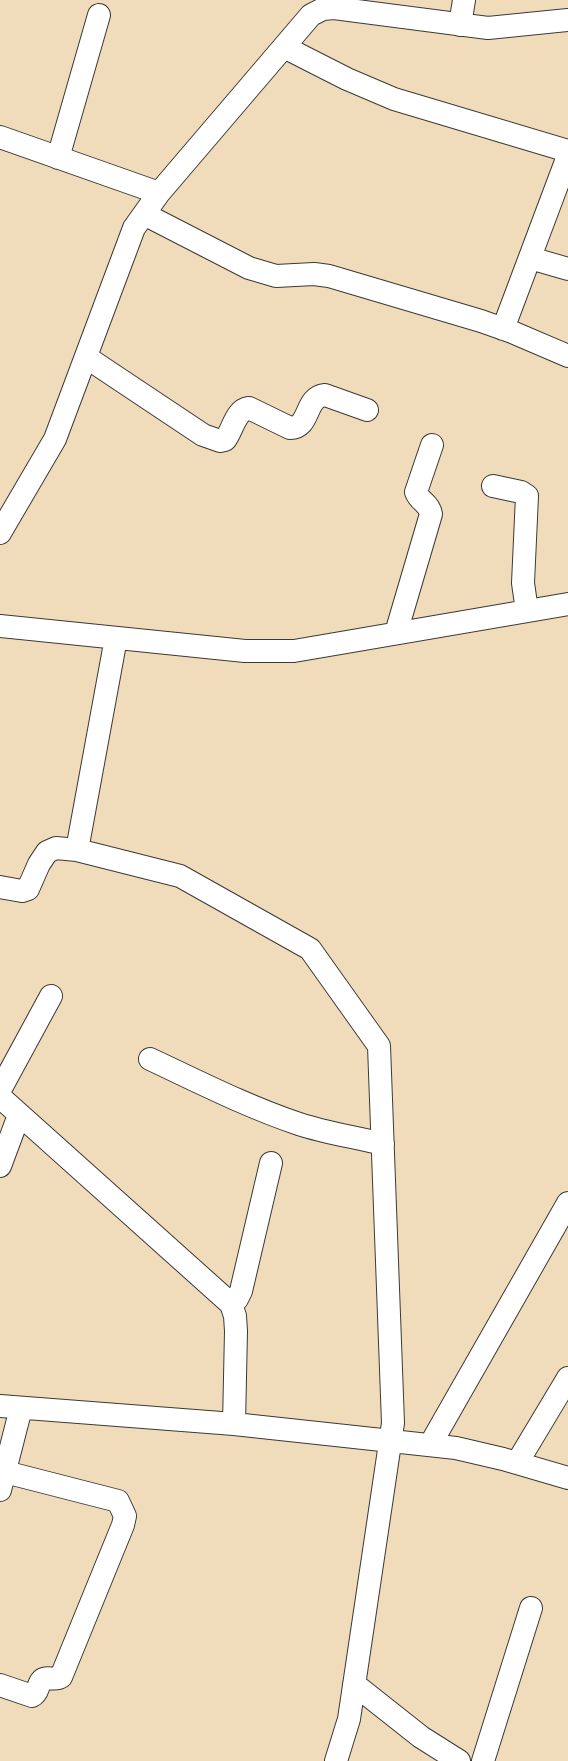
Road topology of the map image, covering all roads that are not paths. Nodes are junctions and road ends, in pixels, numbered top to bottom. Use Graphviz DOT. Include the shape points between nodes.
graph roads {
  1 [pos="464,0"];
  2 [pos="318,6"];
  3 [pos="100,15"];
  4 [pos="568,20"];
  5 [pos="460,25"];
  6 [pos="284,47"];
  7 [pos="0,139"];
  8 [pos="568,151"];
  9 [pos="568,156"];
  10 [pos="58,158"];
  11 [pos="159,193"];
  12 [pos="144,214"];
  13 [pos="530,258"];
  14 [pos="568,269"];
  15 [pos="503,328"];
  16 [pos="568,356"];
  17 [pos="86,357"];
  18 [pos="367,410"];
  19 [pos="432,445"];
  20 [pos="493,486"];
  21 [pos="0,533"];
  22 [pos="568,604"];
  23 [pos="527,611"];
  24 [pos="0,626"];
  25 [pos="396,633"];
  26 [pos="116,638"];
  27 [pos="77,850"];
  28 [pos="0,887"];
  29 [pos="50,996"];
  30 [pos="150,1059"];
  31 [pos="0,1090"];
  32 [pos="0,1097"];
  33 [pos="19,1115"];
  34 [pos="383,1144"];
  35 [pos="271,1163"];
  36 [pos="0,1166"];
  37 [pos="568,1203"];
  38 [pos="232,1304"];
  39 [pos="568,1378"];
  40 [pos="11,1407"];
  41 [pos="234,1424"];
  42 [pos="391,1440"];
  43 [pos="430,1445"];
  44 [pos="517,1463"];
  45 [pos="568,1478"];
  46 [pos="2,1481"];
  47 [pos="531,1608"];
  48 [pos="354,1684"];
  49 [pos="0,1685"];
  50 [pos="336,1761"];
  51 [pos="459,1761"];
  52 [pos="483,1761"];
  1 -- 5 [label="street"];
  2 -- 5 [label="street" via="323,9 334,8"];
  2 -- 6 [label="street"];
  3 -- 10 [label="street"];
  4 -- 5 [label="street" via="488,28"];
  6 -- 8 [label="street" via="347,79 394,99"];
  6 -- 11 [label="street"];
  7 -- 10 [label="street"];
  9 -- 13 [label="street"];
  10 -- 11 [label="street"];
  11 -- 12 [label="street"];
  12 -- 15 [label="street" via="249,268 276,276 329,276"];
  12 -- 17 [label="street" via="134,228"];
  13 -- 14 [label="street"];
  13 -- 15 [label="street"];
  15 -- 16 [label="street"];
  17 -- 18 [label="street" via="203,435 220,441 229,435 244,409 249,408 290,428 301,425 314,399 320,396 325,395"];
  17 -- 21 [label="street" via="55,438"];
  19 -- 25 [label="street" via="416,492 418,498 428,504 431,514"];
  20 -- 23 [label="street" via="522,492 527,496 523,583"];
  22 -- 23 [label="street"];
  23 -- 25 [label="street"];
  24 -- 26 [label="street"];
  25 -- 26 [label="street" via="294,651 246,651"];
  26 -- 27 [label="street"];
  27 -- 28 [label="street" via="56,848 47,852 28,889 22,891"];
  27 -- 34 [label="street" via="180,876 310,949 379,1046"];
  29 -- 31 [label="street"];
  30 -- 34 [label="street" via="245,1104 302,1125"];
  32 -- 33 [label="street"];
  33 -- 36 [label="street"];
  33 -- 38 [label="street"];
  34 -- 42 [label="street" via="394,1423"];
  35 -- 38 [label="street" via="241,1291"];
  37 -- 43 [label="street"];
  38 -- 41 [label="street" via="236,1316"];
  39 -- 44 [label="street"];
  40 -- 41 [label="street"];
  40 -- 46 [label="street"];
  41 -- 42 [label="street"];
  42 -- 43 [label="street"];
  42 -- 48 [label="street"];
  43 -- 44 [label="street" via="456,1448"];
  44 -- 45 [label="street"];
  46 -- 49 [label="street" via="118,1501 125,1516 61,1678 42,1680 32,1696"];
  47 -- 52 [label="street"];
  48 -- 50 [label="street" via="349,1719"];
  48 -- 51 [label="street" via="421,1737"];
}
